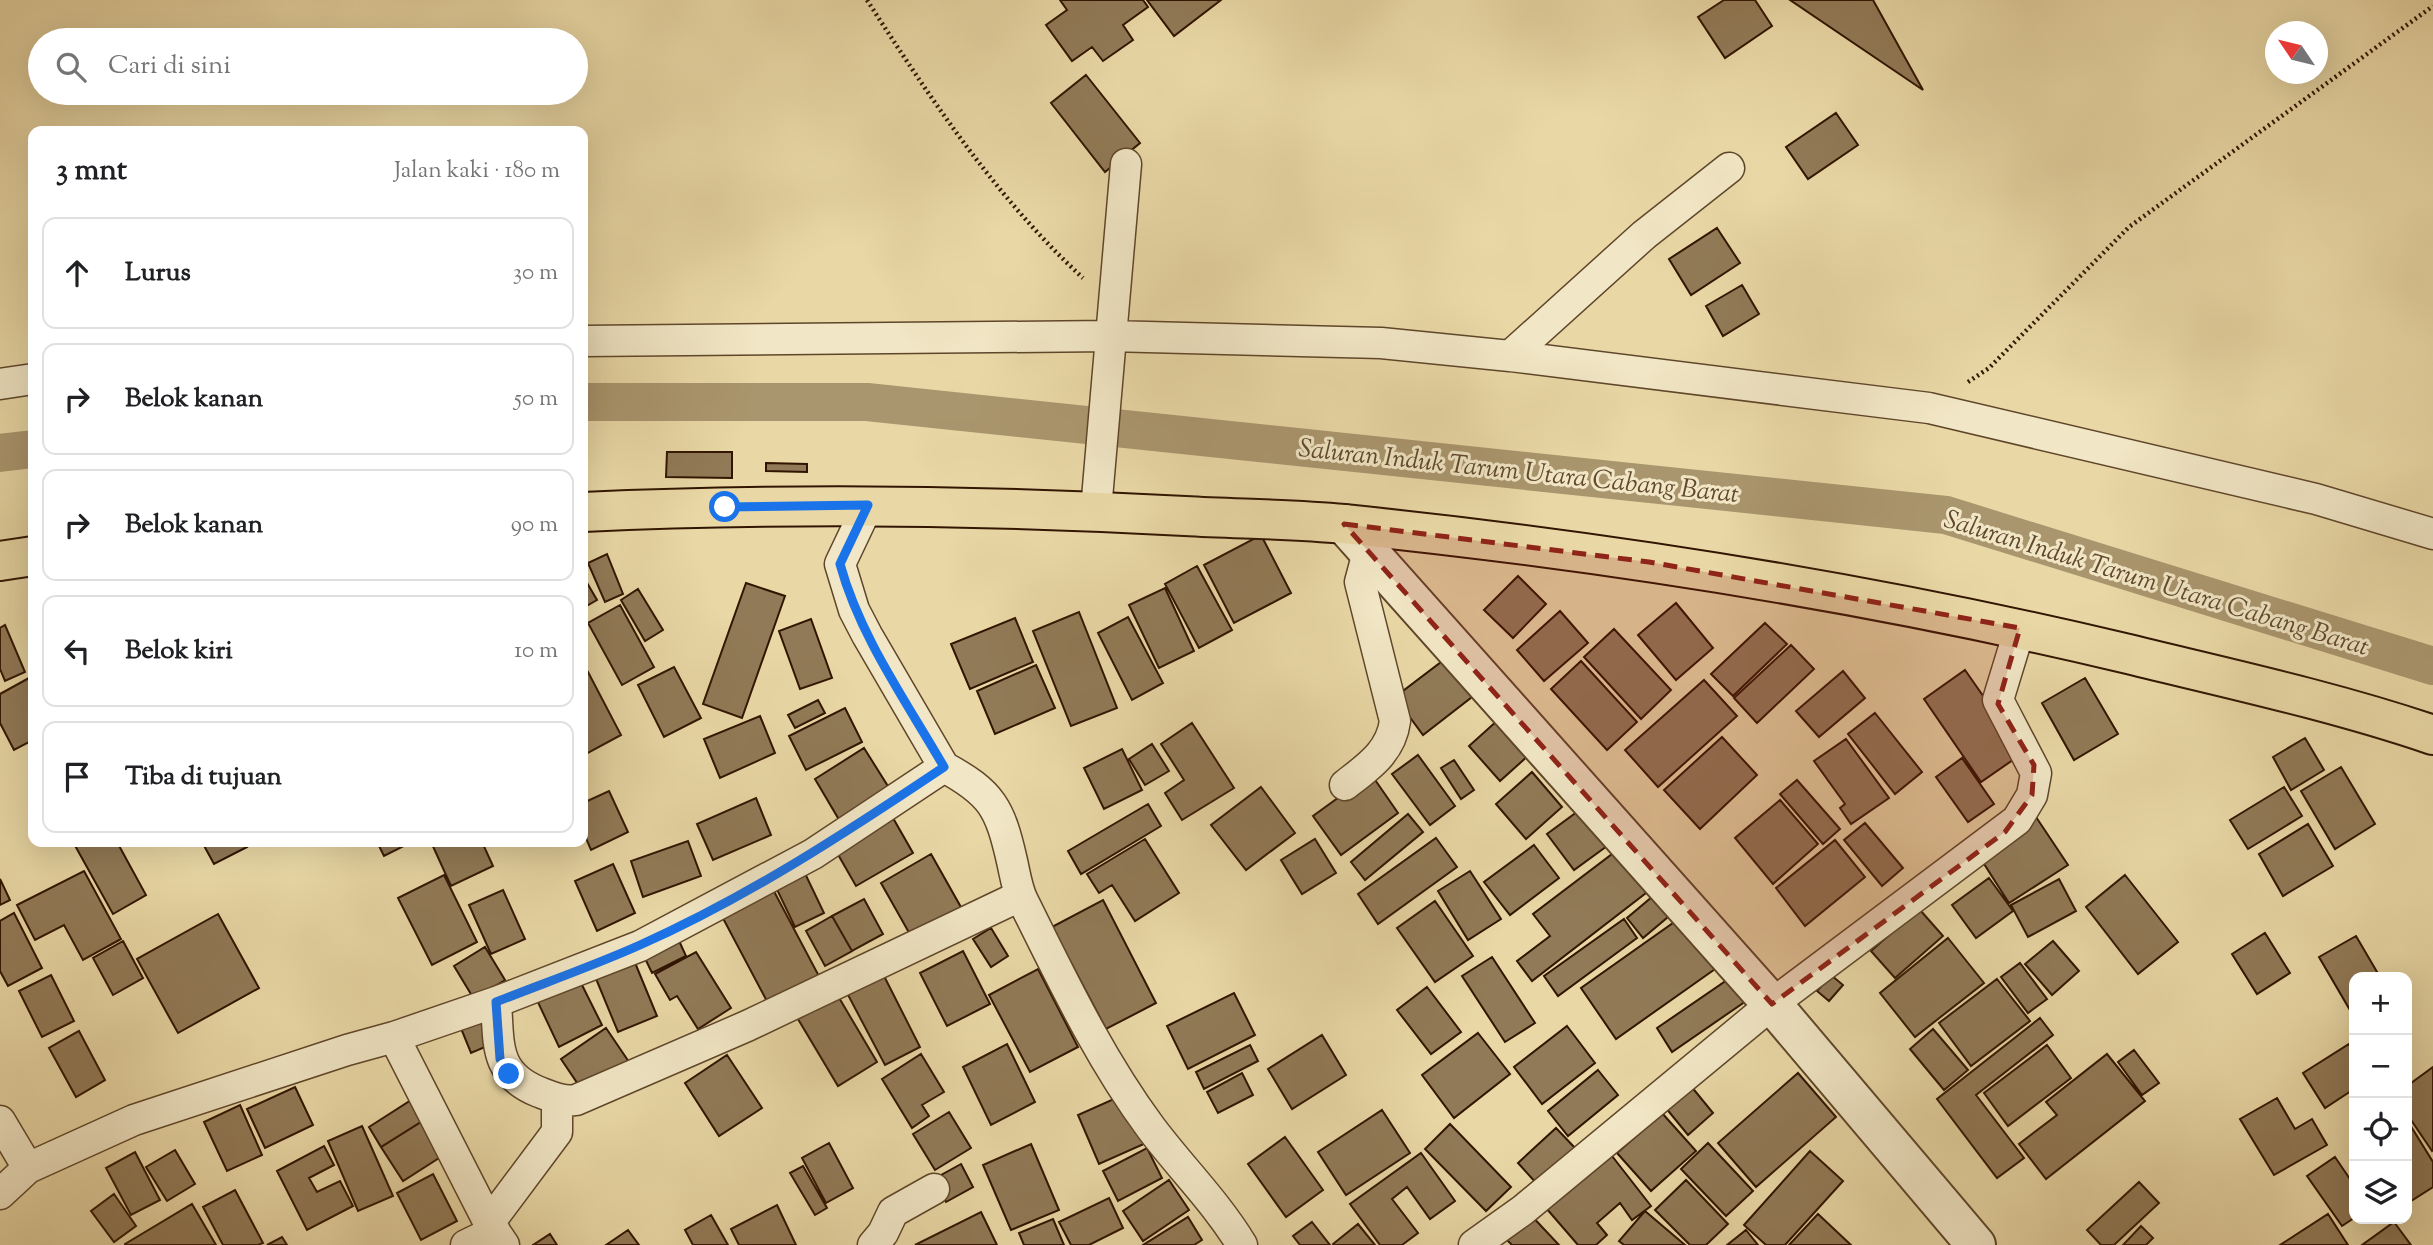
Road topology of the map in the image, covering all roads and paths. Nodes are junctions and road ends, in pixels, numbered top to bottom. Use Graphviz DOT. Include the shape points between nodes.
graph roads {
  1 [pos="867,0"];
  2 [pos="2433,6"];
  3 [pos="1126,164"];
  4 [pos="1729,169"];
  5 [pos="1110,335"];
  6 [pos="588,341"];
  7 [pos="1510,356"];
  8 [pos="28,380"];
  9 [pos="0,384"];
  10 [pos="1929,408"];
  11 [pos="868,505"];
  12 [pos="1096,510"];
  13 [pos="588,512"];
  14 [pos="2433,534"];
  15 [pos="1356,538"];
  16 [pos="28,557"];
  17 [pos="0,561"];
  18 [pos="2020,628"];
  19 [pos="2433,735"];
  20 [pos="944,767"];
  21 [pos="1345,785"];
  22 [pos="1020,896"];
  23 [pos="496,1002"];
  24 [pos="1772,1004"];
  25 [pos="394,1037"];
  26 [pos="557,1099"];
  27 [pos="0,1121"];
  28 [pos="28,1168"];
  29 [pos="934,1189"];
  30 [pos="0,1194"];
  31 [pos="496,1233"];
  32 [pos="466,1245"];
  33 [pos="873,1245"];
  34 [pos="1242,1245"];
  35 [pos="1474,1245"];
  36 [pos="1976,1245"];
  1 -- 5 [label="path" via="930,99 1051,248"];
  2 -- 10 [label="path" via="2129,227 1989,368"];
  3 -- 5 [label="street"];
  4 -- 7 [label="street" via="1644,235"];
  5 -- 6 [label="street"];
  5 -- 7 [label="street" via="1381,343"];
  5 -- 12 [label="street"];
  7 -- 10 [label="street"];
  8 -- 9 [label="street"];
  10 -- 14 [label="street" via="2316,499"];
  11 -- 12 [label="main road"];
  11 -- 13 [label="main road"];
  11 -- 20 [label="street" via="840,564 847,591 867,635"];
  12 -- 15 [label="main road"];
  15 -- 18 [label="main road" via="1649,562"];
  15 -- 21 [label="street" via="1360,582 1395,721 1393,737 1380,757"];
  15 -- 24 [label="street"];
  16 -- 17 [label="main road"];
  18 -- 19 [label="main road"];
  18 -- 24 [label="street" via="1998,697 2036,773 2032,795 2017,820"];
  20 -- 22 [label="street" via="967,779 993,802 1007,836"];
  20 -- 23 [label="street" via="814,854 678,927"];
  22 -- 26 [label="street" via="747,1026 576,1100"];
  22 -- 34 [label="street" via="1092,1037 1151,1128 1223,1212"];
  23 -- 25 [label="street"];
  23 -- 26 [label="street" via="500,1059 509,1074"];
  24 -- 35 [label="street" via="1523,1210"];
  24 -- 36 [label="street"];
  25 -- 28 [label="street" via="134,1120"];
  25 -- 31 [label="street"];
  26 -- 31 [label="street" via="557,1132"];
  27 -- 28 [label="street"];
  28 -- 30 [label="street"];
  29 -- 33 [label="street" via="893,1212"];
  31 -- 32 [label="street"];
}
